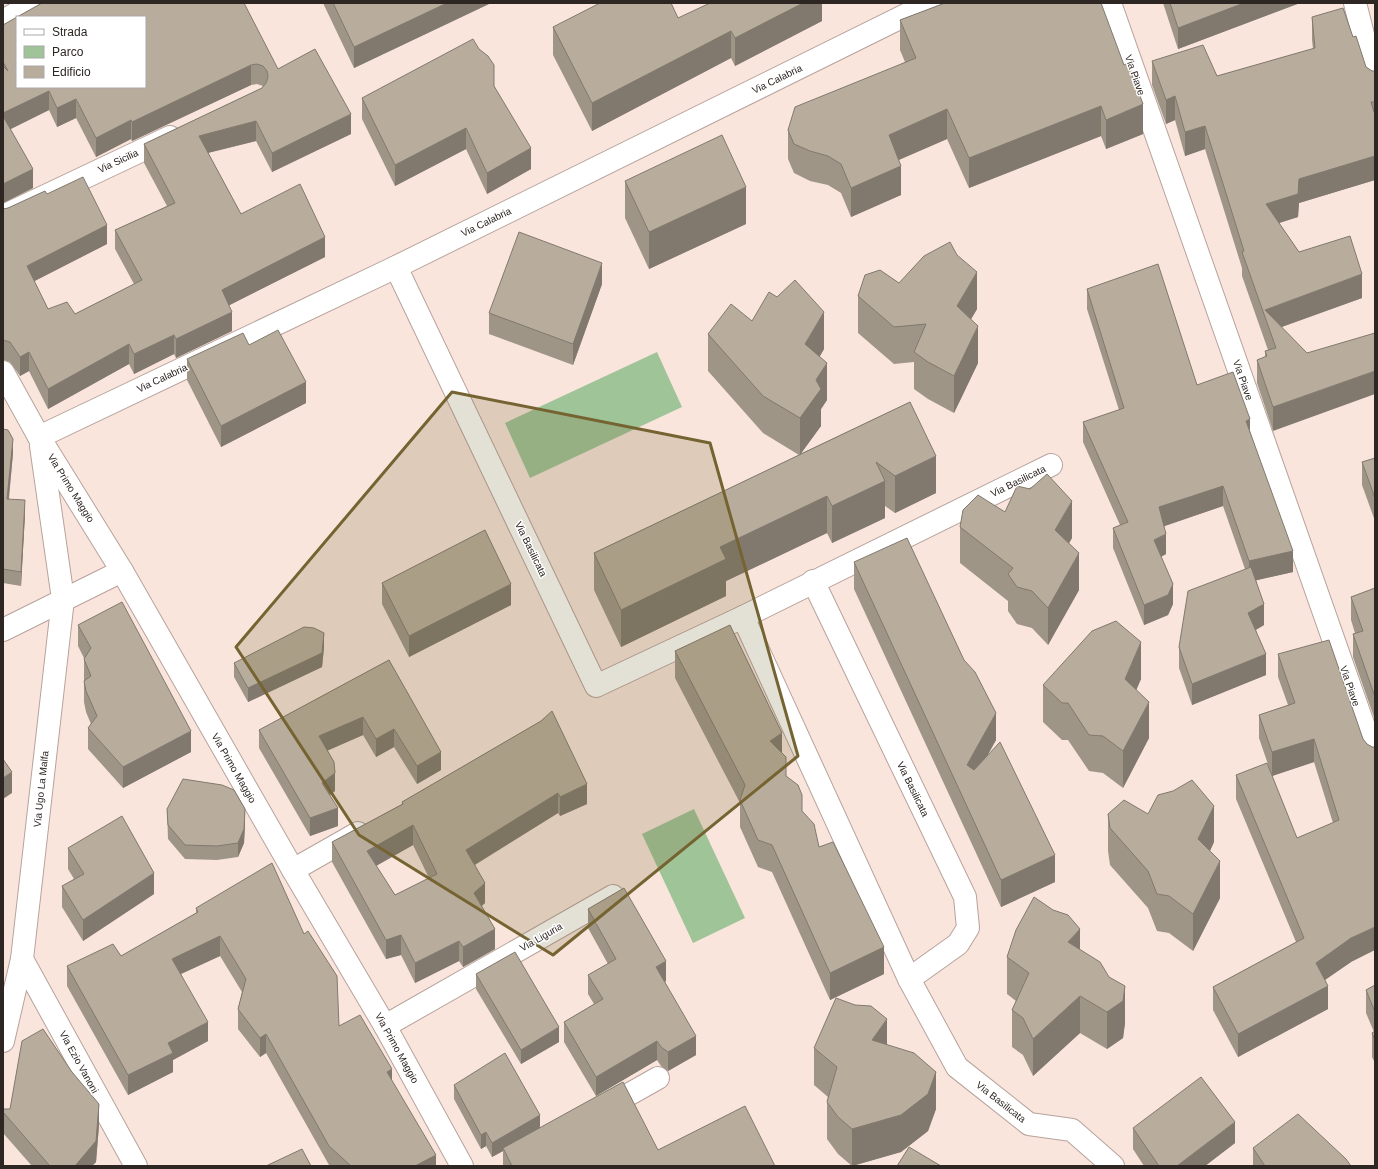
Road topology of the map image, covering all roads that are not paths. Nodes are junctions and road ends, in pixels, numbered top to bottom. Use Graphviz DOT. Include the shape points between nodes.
graph roads {
  1 [pos="34,3"];
  2 [pos="930,3"];
  3 [pos="1110,3"];
  4 [pos="1355,3"];
  5 [pos="3,21"];
  6 [pos="1375,82"];
  7 [pos="191,127"];
  8 [pos="3,216"];
  9 [pos="396,267"];
  10 [pos="3,372"];
  11 [pos="39,437"];
  12 [pos="1051,465"];
  13 [pos="122,571"];
  14 [pos="813,582"];
  15 [pos="63,599"];
  16 [pos="743,617"];
  17 [pos="3,630"];
  18 [pos="1375,758"];
  19 [pos="374,824"];
  20 [pos="293,870"];
  21 [pos="613,896"];
  22 [pos="22,959"];
  23 [pos="909,979"];
  24 [pos="385,1026"];
  25 [pos="3,1041"];
  26 [pos="658,1078"];
  27 [pos="582,1120"];
  28 [pos="136,1166"];
  29 [pos="462,1166"];
  30 [pos="1113,1166"];
  1 -- 5 [label="street"];
  2 -- 9 [label="street, Via Calabria"];
  3 -- 18 [label="street, Via Piave"];
  4 -- 6 [label="street"];
  7 -- 8 [label="street, Via Sicilia"];
  9 -- 11 [label="street, Via Calabria"];
  9 -- 16 [label="street, Via Basilicata" via="596,686"];
  10 -- 11 [label="street, Via Primo Maggio"];
  11 -- 13 [label="street, Via Primo Maggio"];
  11 -- 15 [label="street, Via Ugo La Malfa"];
  12 -- 14 [label="street, Via Basilicata"];
  13 -- 15 [label="street"];
  13 -- 20 [label="street, Via Primo Maggio"];
  14 -- 16 [label="street, Via Basilicata"];
  14 -- 23 [label="street, Via Basilicata" via="965,897 968,928 965,934 958,944"];
  15 -- 17 [label="street"];
  15 -- 22 [label="street, Via Ugo La Malfa"];
  16 -- 23 [label="street, Via Basilicata"];
  19 -- 20 [label="street"];
  20 -- 24 [label="street, Via Primo Maggio"];
  21 -- 24 [label="street, Via Liguria"];
  22 -- 25 [label="street, Via Ugo La Malfa"];
  22 -- 28 [label="street, Via Ezio Vanoni"];
  23 -- 30 [label="street, Via Basilicata" via="957,1068 1029,1124 1072,1130"];
  24 -- 29 [label="street, Via Primo Maggio"];
  26 -- 27 [label="street"];
}
